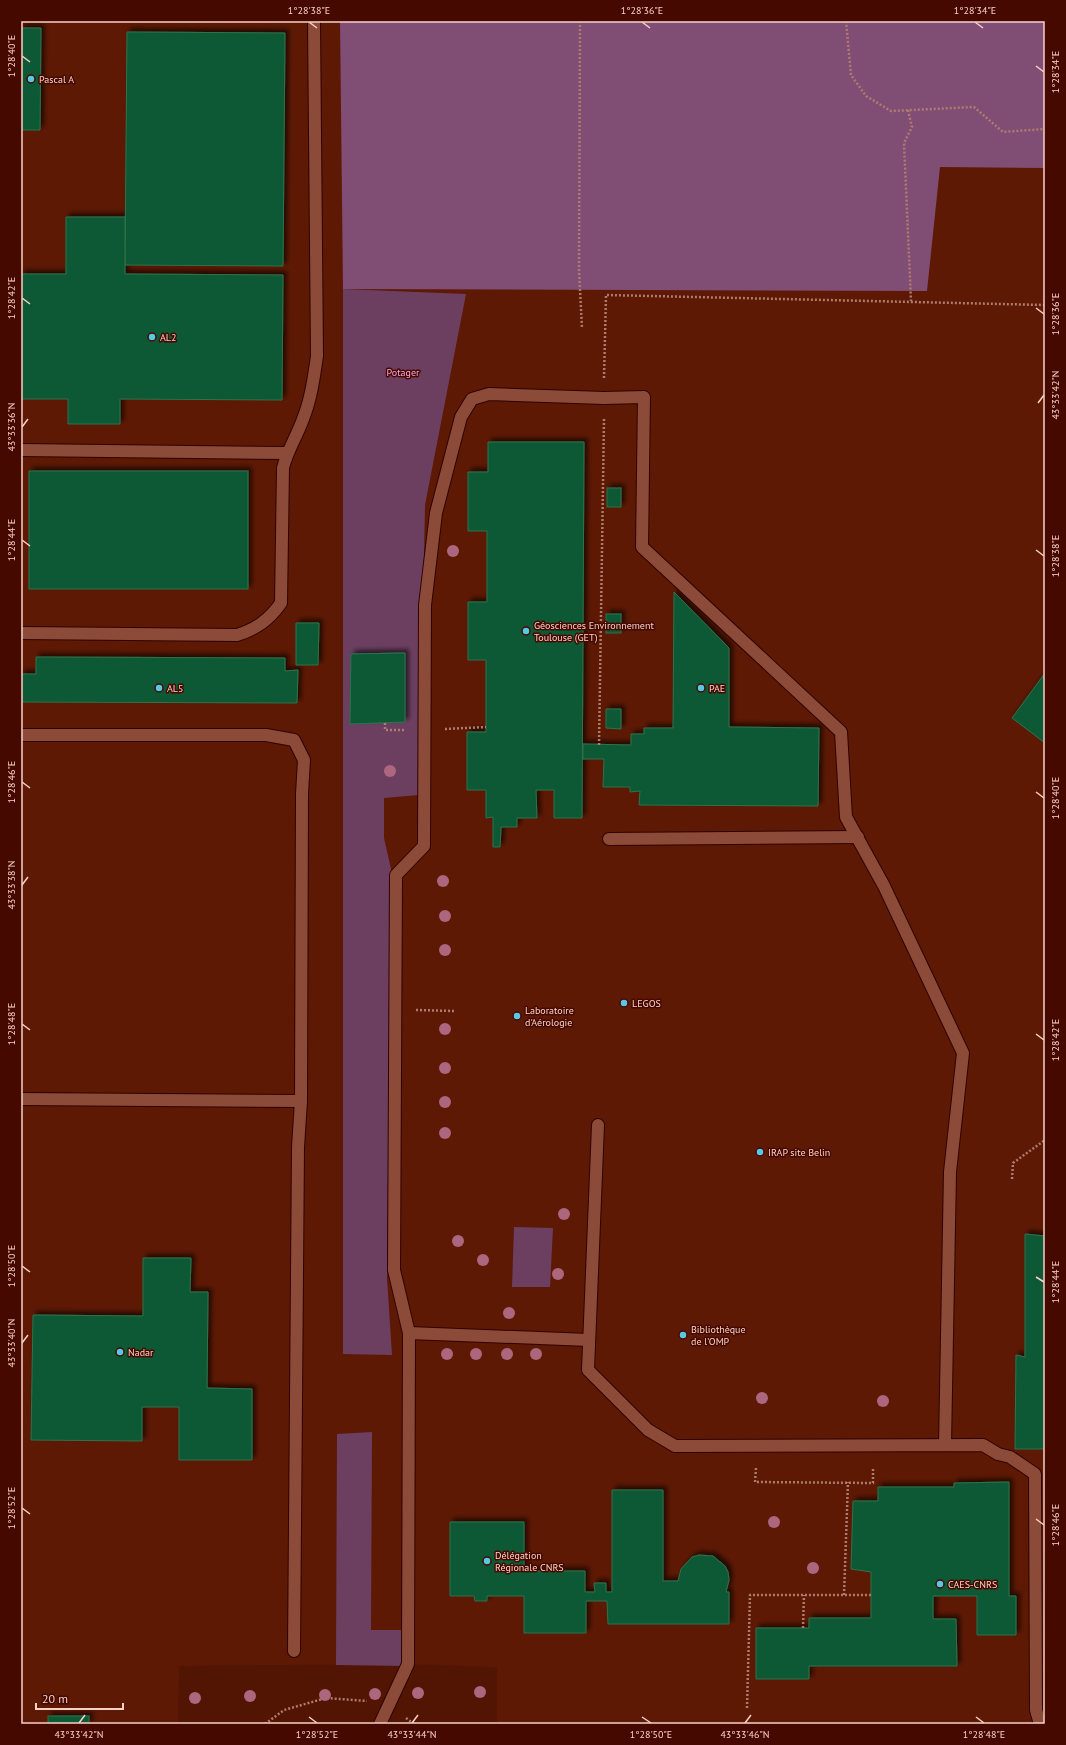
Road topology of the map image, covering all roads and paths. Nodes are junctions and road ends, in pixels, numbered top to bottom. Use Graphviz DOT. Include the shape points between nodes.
graph roads {
  1 [pos="314,21"];
  2 [pos="580,21"];
  3 [pos="846,21"];
  4 [pos="908,110"];
  5 [pos="1045,129"];
  6 [pos="911,302"];
  7 [pos="1045,305"];
  8 [pos="582,328"];
  9 [pos="604,398"];
  10 [pos="21,450"];
  11 [pos="287,453"];
  12 [pos="21,633"];
  13 [pos="21,735"];
  14 [pos="599,745"];
  15 [pos="858,837"];
  16 [pos="608,839"];
  17 [pos="396,1010"];
  18 [pos="454,1011"];
  19 [pos="21,1099"];
  20 [pos="301,1101"];
  21 [pos="598,1125"];
  22 [pos="1045,1140"];
  23 [pos="1012,1179"];
  24 [pos="409,1333"];
  25 [pos="589,1340"];
  26 [pos="873,1445"];
  27 [pos="945,1445"];
  28 [pos="756,1446"];
  29 [pos="848,1482"];
  30 [pos="804,1595"];
  31 [pos="844,1595"];
  32 [pos="871,1595"];
  33 [pos="803,1628"];
  34 [pos="294,1651"];
  35 [pos="747,1708"];
  36 [pos="387,1709"];
  37 [pos="265,1724"];
  38 [pos="380,1724"];
  39 [pos="414,1724"];
  40 [pos="1040,1724"];
  1 -- 11 [label="street" via="317,356 309,401"];
  2 -- 8 [label="path" via="578,270"];
  3 -- 4 [label="path" via="851,74 866,96 891,111"];
  4 -- 5 [label="path" via="974,107 1003,132"];
  4 -- 6 [label="path" via="912,127 904,143"];
  6 -- 7 [label="path"];
  6 -- 9 [label="path" via="606,295"];
  9 -- 14 [label="path"];
  9 -- 15 [label="street" via="644,397 642,547 841,732 846,817"];
  9 -- 17 [label="street" via="489,394 472,399 461,417 436,513 424,605 424,846 396,875"];
  10 -- 11 [label="street"];
  11 -- 12 [label="street" via="282,481 280,603 263,623 237,635"];
  13 -- 20 [label="street" via="266,735 294,740 304,760"];
  15 -- 16 [label="street"];
  15 -- 27 [label="street" via="963,1053 950,1172"];
  17 -- 18 [label="path"];
  17 -- 24 [label="street" via="394,1270"];
  19 -- 20 [label="street"];
  20 -- 34 [label="street" via="297,1163"];
  21 -- 25 [label="street"];
  22 -- 23 [label="path" via="1013,1164"];
  24 -- 25 [label="street"];
  24 -- 36 [label="street" via="408,1664"];
  25 -- 28 [label="street" via="588,1370 648,1430 675,1446"];
  26 -- 27 [label="street"];
  26 -- 28 [label="street"];
  26 -- 29 [label="path" via="872,1483"];
  27 -- 40 [label="street" via="983,1445 1035,1474 1036,1710"];
  28 -- 29 [label="path" via="756,1482"];
  29 -- 31 [label="path"];
  30 -- 31 [label="path"];
  30 -- 33 [label="path"];
  30 -- 35 [label="path" via="750,1595"];
  31 -- 32 [label="path"];
  36 -- 37 [label="path" via="368,1701 326,1698 284,1710"];
  36 -- 38 [label="street"];
  36 -- 39 [label="path" via="408,1718"];
}
